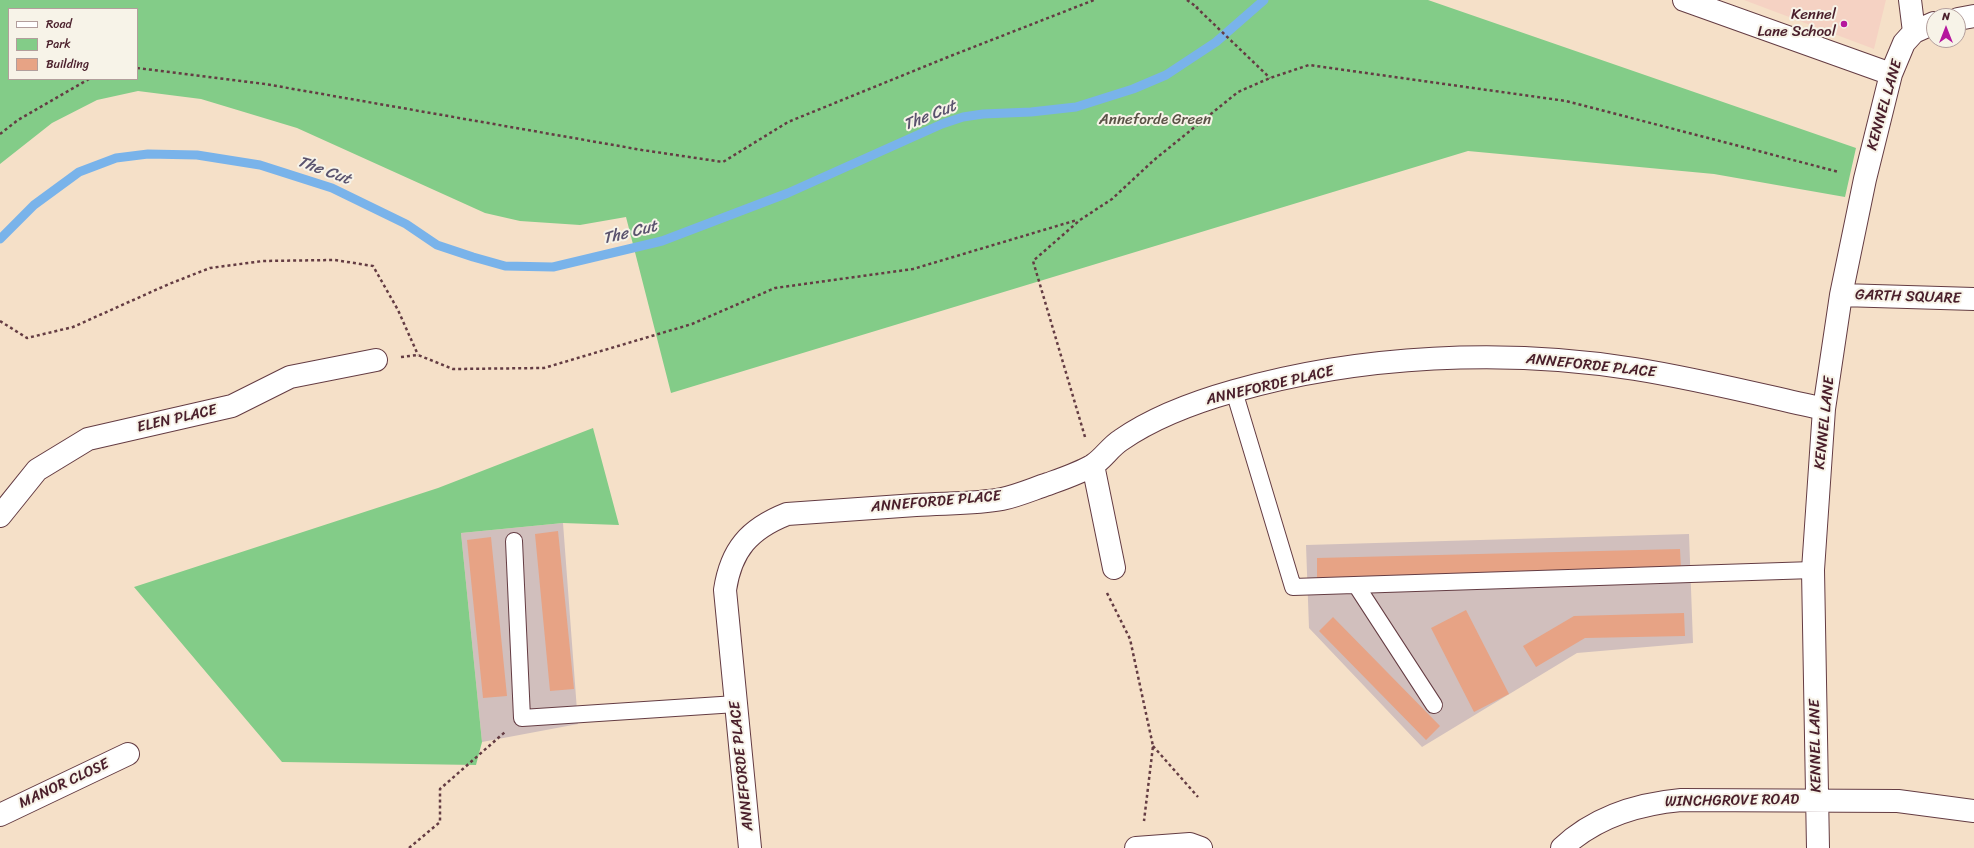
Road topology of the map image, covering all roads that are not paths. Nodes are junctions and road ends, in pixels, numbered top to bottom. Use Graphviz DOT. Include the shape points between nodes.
graph roads {
  1 [pos="1684,0"];
  2 [pos="1910,0"];
  3 [pos="1926,27"];
  4 [pos="1914,32"];
  5 [pos="1891,74"];
  6 [pos="1841,295"];
  7 [pos="1974,299"];
  8 [pos="376,360"];
  9 [pos="1234,391"];
  10 [pos="1824,409"];
  11 [pos="1093,465"];
  12 [pos="0,516"];
  13 [pos="514,541"];
  14 [pos="1114,568"];
  15 [pos="1813,570"];
  16 [pos="1356,586"];
  17 [pos="736,704"];
  18 [pos="1434,705"];
  19 [pos="128,754"];
  20 [pos="1817,801"];
  21 [pos="1974,811"];
  22 [pos="0,815"];
  23 [pos="750,848"];
  24 [pos="1138,848"];
  25 [pos="1201,848"];
  26 [pos="1562,848"];
  27 [pos="1818,848"];
  1 -- 5 [label="street"];
  2 -- 4 [label="street"];
  3 -- 4 [label="street, KENNEL LANE"];
  4 -- 5 [label="street, KENNEL LANE" via="1904,42"];
  5 -- 6 [label="street, KENNEL LANE" via="1865,179"];
  6 -- 7 [label="street, GARTH SQUARE"];
  6 -- 10 [label="street, KENNEL LANE"];
  8 -- 12 [label="street, ELEN PLACE" via="290,377 232,406 88,439 37,470"];
  9 -- 10 [label="street, ANNEFORDE PLACE" via="1289,378 1393,362 1513,358 1632,368"];
  9 -- 11 [label="street, ANNEFORDE PLACE" via="1152,422 1120,441"];
  9 -- 16 [label="lane" via="1293,587"];
  10 -- 15 [label="street, KENNEL LANE"];
  11 -- 14 [label="street"];
  11 -- 17 [label="street, ANNEFORDE PLACE" via="1048,484 1002,499 787,514 755,530 743,542 734,557 727,573 725,590"];
  13 -- 17 [label="lane" via="522,718"];
  15 -- 16 [label="lane"];
  15 -- 20 [label="street, KENNEL LANE"];
  16 -- 18 [label="lane"];
  17 -- 23 [label="street, ANNEFORDE PLACE"];
  19 -- 22 [label="street, MANOR CLOSE"];
  20 -- 21 [label="street, WINCHGROVE ROAD" via="1898,801"];
  20 -- 26 [label="street, WINCHGROVE ROAD" via="1656,802 1610,817 1588,828"];
  20 -- 27 [label="street, KENNEL LANE"];
  24 -- 25 [label="street" via="1190,844"];
}
